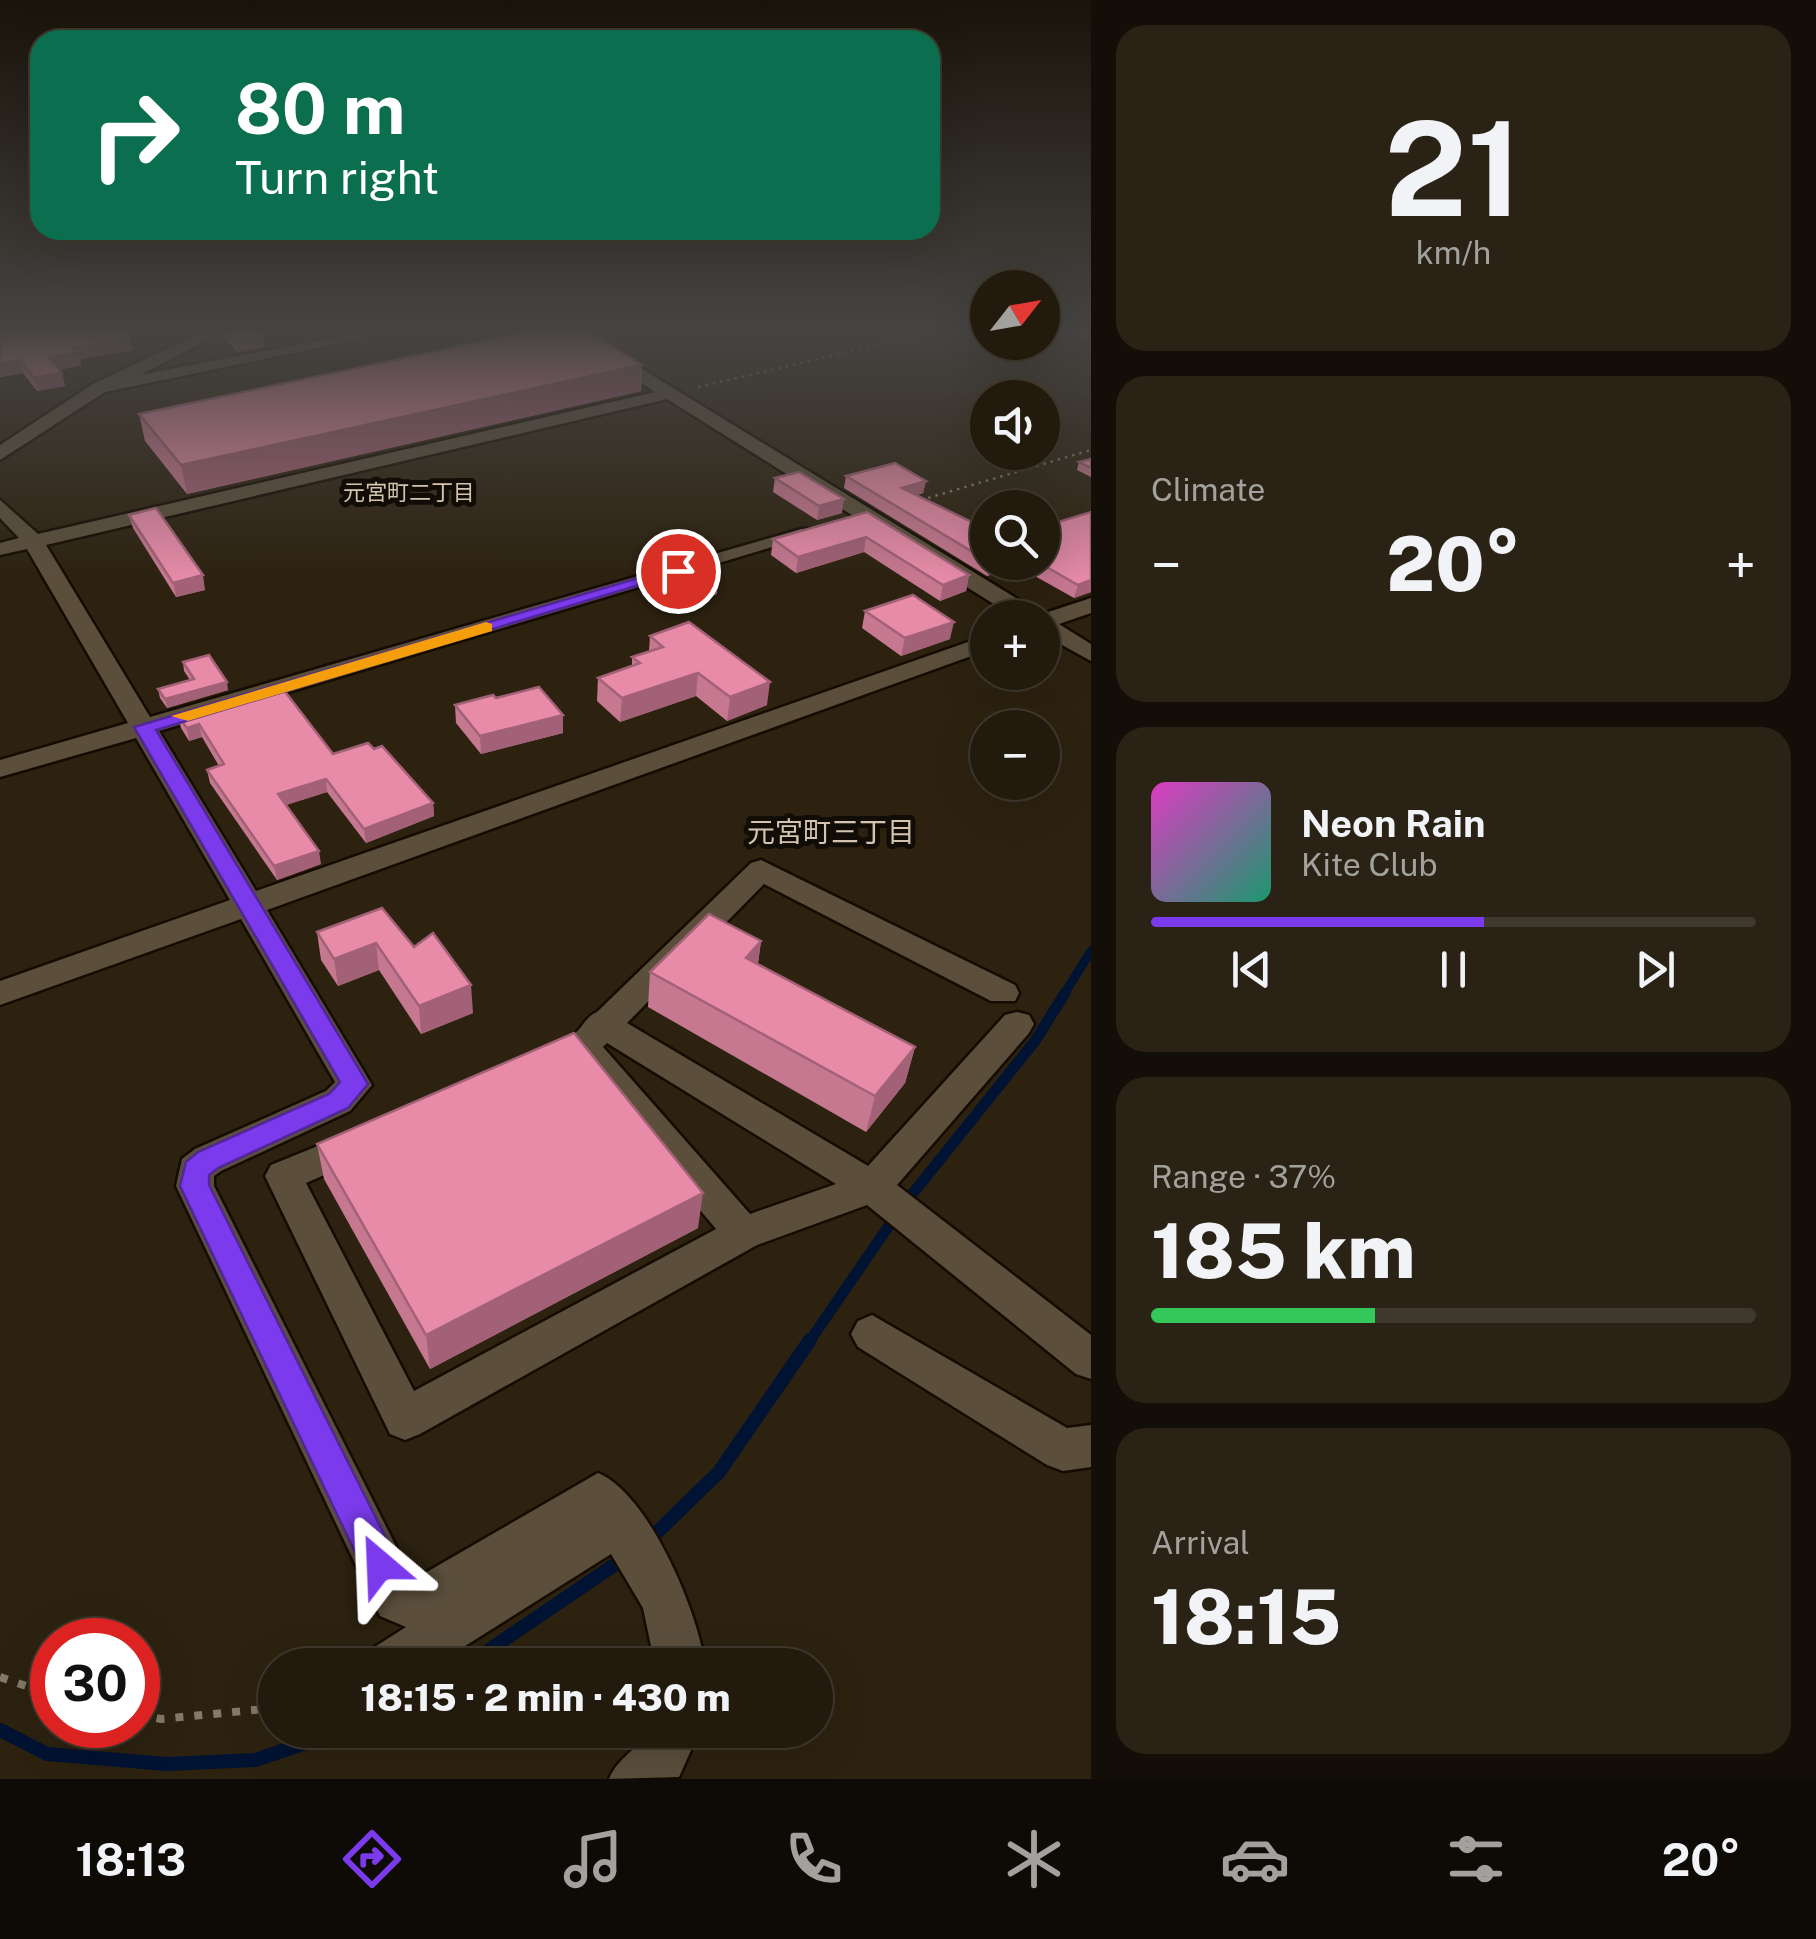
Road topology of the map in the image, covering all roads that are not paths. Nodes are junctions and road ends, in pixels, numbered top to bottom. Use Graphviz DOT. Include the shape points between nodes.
graph roads {
  1 [pos="53,414"];
  2 [pos="582,414"];
  3 [pos="705,414"];
  4 [pos="10,438"];
  5 [pos="0,454"];
  6 [pos="0,506"];
  7 [pos="868,516"];
  8 [pos="33,542"];
  9 [pos="0,549"];
  10 [pos="1004,600"];
  11 [pos="1091,605"];
  12 [pos="1060,616"];
  13 [pos="1060,634"];
  14 [pos="970,648"];
  15 [pos="1091,654"];
  16 [pos="144,727"];
  17 [pos="0,769"];
  18 [pos="247,906"];
  19 [pos="0,993"];
  20 [pos="592,1035"];
  21 [pos="512,1077"];
  22 [pos="390,1130"];
  23 [pos="872,1187"];
  24 [pos="743,1233"];
  25 [pos="872,1334"];
  26 [pos="1091,1360"];
  27 [pos="1091,1446"];
  28 [pos="619,1525"];
  29 [pos="418,1648"];
  30 [pos="679,1648"];
  31 [pos="667,1748"];
  32 [pos="635,1779"];
  1 -- 4 [label="street"];
  2 -- 8 [label="street"];
  3 -- 7 [label="street"];
  4 -- 5 [label="street"];
  6 -- 8 [label="street"];
  7 -- 10 [label="street"];
  7 -- 16 [label="street"];
  8 -- 9 [label="street"];
  8 -- 16 [label="street"];
  11 -- 12 [label="street"];
  13 -- 15 [label="street"];
  14 -- 18 [label="street"];
  16 -- 17 [label="street"];
  16 -- 18 [label="street"];
  18 -- 19 [label="street"];
  18 -- 28 [label="street" via="355,1084 338,1101 208,1160 196,1170 194,1186 397,1599 411,1605 428,1600 598,1496"];
  20 -- 21 [label="street"];
  20 -- 23 [label="street"];
  20 -- 23 [label="street" via="761,870 1010,1008"];
  20 -- 24 [label="street"];
  22 -- 24 [label="street" via="284,1176 405,1419"];
  23 -- 24 [label="street"];
  23 -- 26 [label="street"];
  25 -- 27 [label="street" via="1063,1450"];
  28 -- 29 [label="street"];
  28 -- 30 [label="street" via="667,1601"];
  31 -- 32 [label="street"];
}
